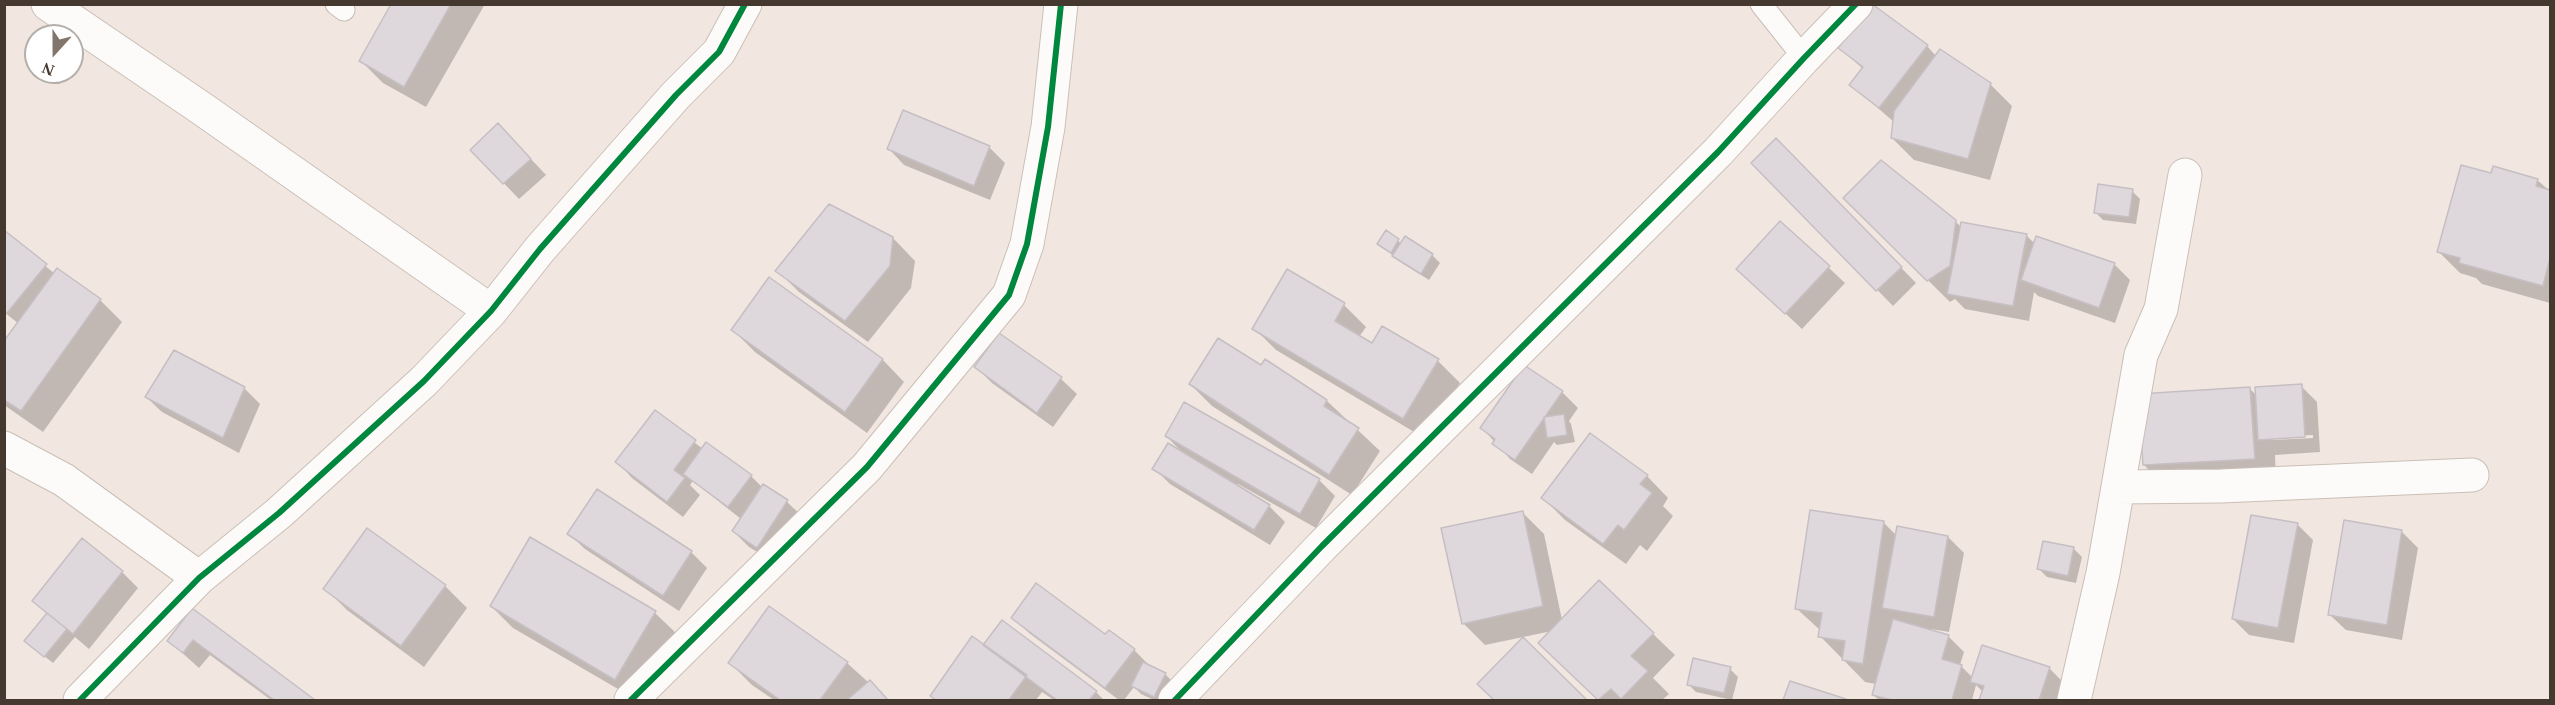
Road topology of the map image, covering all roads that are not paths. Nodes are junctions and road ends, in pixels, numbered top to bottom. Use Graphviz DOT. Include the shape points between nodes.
graph roads {
  1 [pos="48,4"];
  2 [pos="745,4"];
  3 [pos="1061,4"];
  4 [pos="1761,4"];
  5 [pos="1856,4"];
  6 [pos="1804,58"];
  7 [pos="2185,175"];
  8 [pos="491,311"];
  9 [pos="4,448"];
  10 [pos="2472,475"];
  11 [pos="2118,487"];
  12 [pos="199,578"];
  13 [pos="80,700"];
  14 [pos="631,700"];
  15 [pos="1175,700"];
  16 [pos="2073,700"];
  1 -- 8 [label="street"];
  2 -- 8 [label="street" via="719,52 540,249"];
  3 -- 14 [label="street" via="1048,128 1027,244 1009,295 867,467"];
  4 -- 6 [label="lane"];
  5 -- 6 [label="street"];
  6 -- 15 [label="street" via="1718,152 1322,546"];
  7 -- 11 [label="street" via="2161,309 2141,355"];
  8 -- 12 [label="street" via="424,381 279,513"];
  9 -- 12 [label="street" via="64,480"];
  10 -- 11 [label="street"];
  11 -- 16 [label="street" via="2103,573"];
  12 -- 13 [label="street"];
}
